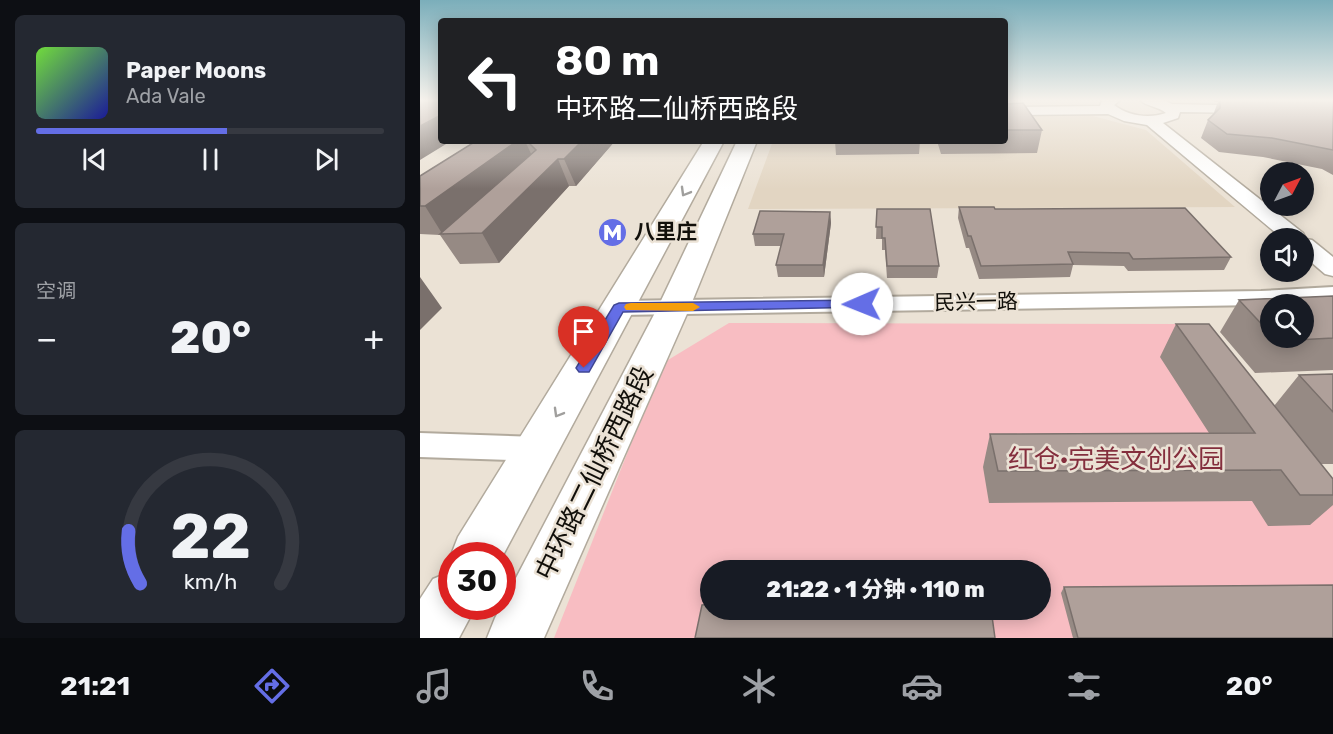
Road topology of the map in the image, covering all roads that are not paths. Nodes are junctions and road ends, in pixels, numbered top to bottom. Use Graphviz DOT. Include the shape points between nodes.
graph roads {
  1 [pos="1162,130"];
  2 [pos="712,144"];
  3 [pos="746,144"];
  4 [pos="1283,228"];
  5 [pos="1314,253"];
  6 [pos="1333,269"];
  7 [pos="1333,294"];
  8 [pos="674,307"];
  9 [pos="619,308"];
  10 [pos="420,445"];
  11 [pos="538,448"];
  12 [pos="484,542"];
  13 [pos="439,620"];
  14 [pos="428,638"];
  15 [pos="515,638"];
  1 -- 4 [label="street"];
  2 -- 9 [label="main road, one-way"];
  3 -- 8 [label="main road, 中环路二仙桥西路段"];
  5 -- 6 [label="street"];
  7 -- 8 [label="street, 民兴一路"];
  8 -- 9 [label="street, 民兴一路"];
  8 -- 15 [label="main road, 中环路二仙桥西路段"];
  9 -- 11 [label="main road, one-way"];
  10 -- 11 [label="street"];
  11 -- 12 [label="main road"];
  13 -- 14 [label="main road"];
}
